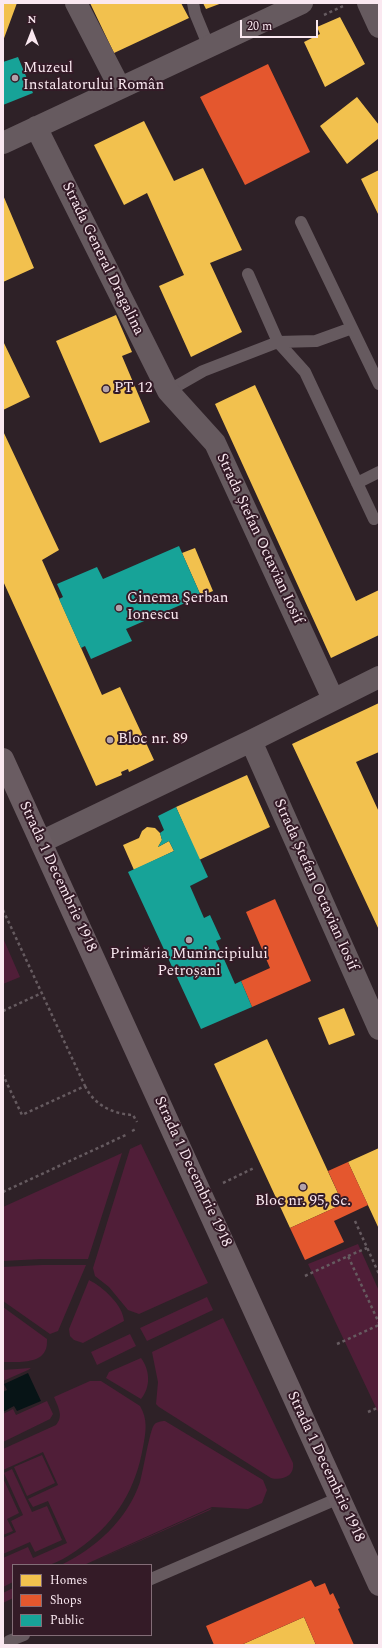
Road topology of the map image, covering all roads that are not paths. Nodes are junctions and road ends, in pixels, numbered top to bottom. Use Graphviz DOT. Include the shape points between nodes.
graph roads {
  1 [pos="76,3"];
  2 [pos="193,3"];
  3 [pos="302,3"];
  4 [pos="368,3"];
  5 [pos="379,27"];
  6 [pos="208,46"];
  7 [pos="120,88"];
  8 [pos="36,127"];
  9 [pos="3,142"];
  10 [pos="301,222"];
  11 [pos="248,274"];
  12 [pos="352,328"];
  13 [pos="278,342"];
  14 [pos="379,384"];
  15 [pos="168,391"];
  16 [pos="379,472"];
  17 [pos="357,483"];
  18 [pos="374,519"];
  19 [pos="379,677"];
  20 [pos="333,699"];
  21 [pos="251,741"];
  22 [pos="3,760"];
  23 [pos="41,842"];
  24 [pos="379,1030"];
  25 [pos="339,1498"];
  26 [pos="152,1579"];
  27 [pos="379,1585"];
  28 [pos="22,1636"];
  29 [pos="9,1641"];
  1 -- 7 [label="street"];
  2 -- 6 [label="lane"];
  3 -- 6 [label="street"];
  4 -- 5 [label="street"];
  6 -- 7 [label="street"];
  7 -- 8 [label="street"];
  8 -- 9 [label="street"];
  8 -- 15 [label="street, Strada General Dragalina"];
  10 -- 12 [label="lane"];
  11 -- 13 [label="lane"];
  12 -- 13 [label="lane" via="316,341"];
  12 -- 14 [label="lane"];
  13 -- 15 [label="lane" via="203,371"];
  13 -- 17 [label="lane" via="306,372"];
  15 -- 20 [label="street, Strada Ștefan Octavian Iosif" via="215,443"];
  16 -- 17 [label="lane"];
  17 -- 18 [label="lane"];
  19 -- 20 [label="street"];
  20 -- 21 [label="street"];
  21 -- 23 [label="street"];
  21 -- 24 [label="street, Strada Ștefan Octavian Iosif"];
  22 -- 23 [label="main road, Strada 1 Decembrie 1918"];
  23 -- 25 [label="main road, Strada 1 Decembrie 1918"];
  25 -- 26 [label="lane"];
  25 -- 27 [label="main road, Strada 1 Decembrie 1918"];
  28 -- 29 [label="lane"];
}
